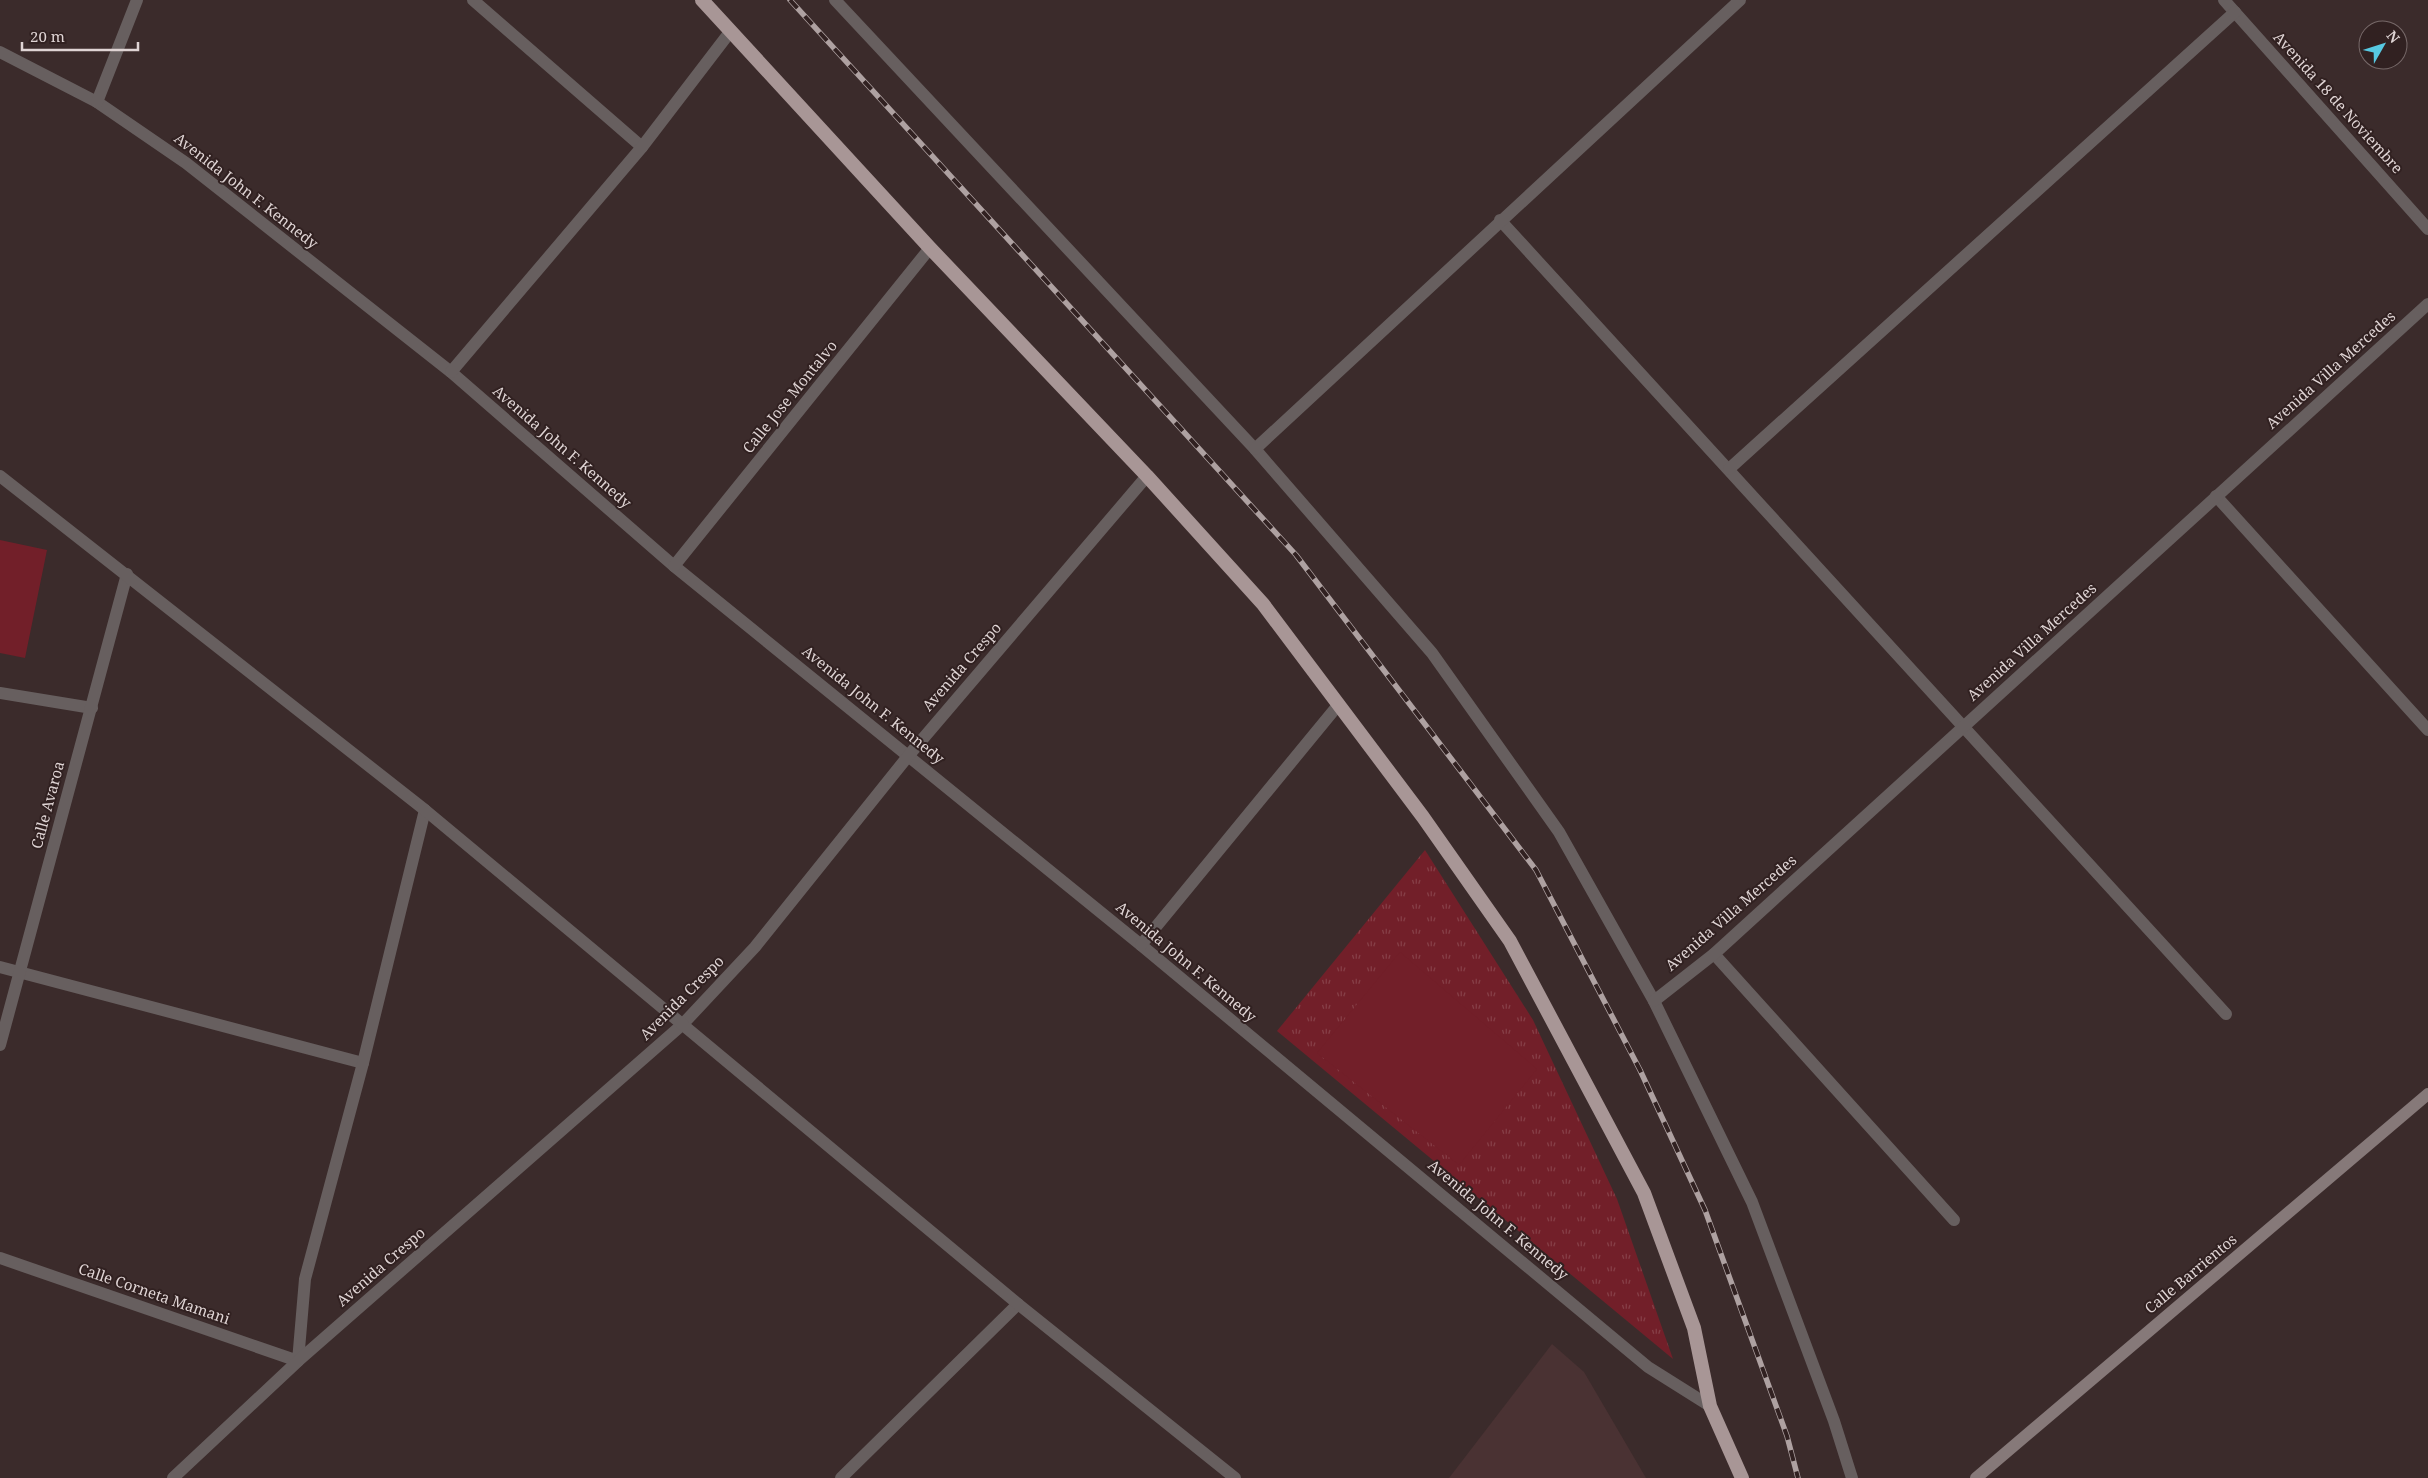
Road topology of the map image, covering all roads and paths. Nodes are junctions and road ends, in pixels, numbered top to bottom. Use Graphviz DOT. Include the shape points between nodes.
graph roads {
  1 [pos="137,0"];
  2 [pos="473,0"];
  3 [pos="702,0"];
  4 [pos="835,0"];
  5 [pos="1740,0"];
  6 [pos="2224,0"];
  7 [pos="2235,12"];
  8 [pos="730,32"];
  9 [pos="0,52"];
  10 [pos="97,102"];
  11 [pos="642,147"];
  12 [pos="1500,220"];
  13 [pos="2428,229"];
  14 [pos="930,248"];
  15 [pos="2428,304"];
  16 [pos="451,372"];
  17 [pos="1255,449"];
  18 [pos="1729,469"];
  19 [pos="0,476"];
  20 [pos="1147,476"];
  21 [pos="2216,496"];
  22 [pos="674,566"];
  23 [pos="127,574"];
  24 [pos="0,693"];
  25 [pos="1339,704"];
  26 [pos="92,708"];
  27 [pos="1964,726"];
  28 [pos="2428,730"];
  29 [pos="908,755"];
  30 [pos="425,810"];
  31 [pos="1141,945"];
  32 [pos="1714,954"];
  33 [pos="0,967"];
  34 [pos="19,971"];
  35 [pos="1654,1001"];
  36 [pos="2226,1014"];
  37 [pos="683,1024"];
  38 [pos="0,1045"];
  39 [pos="363,1063"];
  40 [pos="2428,1094"];
  41 [pos="1954,1220"];
  42 [pos="0,1258"];
  43 [pos="1018,1304"];
  44 [pos="298,1361"];
  45 [pos="1710,1406"];
  46 [pos="173,1478"];
  47 [pos="841,1478"];
  48 [pos="1235,1478"];
  49 [pos="1742,1478"];
  50 [pos="1852,1478"];
  51 [pos="1976,1478"];
  1 -- 10 [label="street"];
  2 -- 11 [label="street"];
  3 -- 8 [label="highway"];
  4 -- 17 [label="street"];
  5 -- 12 [label="street"];
  6 -- 7 [label="street, Avenida 18 de Noviembre"];
  7 -- 13 [label="street, Avenida 18 de Noviembre"];
  7 -- 18 [label="street"];
  8 -- 11 [label="street"];
  8 -- 14 [label="highway"];
  9 -- 10 [label="street, Avenida John F. Kennedy"];
  10 -- 16 [label="street, Avenida John F. Kennedy" via="186,163"];
  11 -- 16 [label="street"];
  12 -- 17 [label="street"];
  12 -- 18 [label="street"];
  14 -- 20 [label="highway"];
  14 -- 22 [label="street, Calle Jose Montalvo"];
  15 -- 21 [label="street, Avenida Villa Mercedes"];
  16 -- 22 [label="street, Avenida John F. Kennedy"];
  17 -- 35 [label="street" via="1432,653 1559,832"];
  18 -- 27 [label="street"];
  19 -- 23 [label="street"];
  20 -- 25 [label="highway" via="1263,604"];
  20 -- 29 [label="street, Avenida Crespo"];
  21 -- 27 [label="street, Avenida Villa Mercedes"];
  21 -- 28 [label="street"];
  22 -- 29 [label="street, Avenida John F. Kennedy"];
  23 -- 26 [label="street, Calle Avaroa"];
  23 -- 30 [label="street"];
  24 -- 26 [label="street"];
  25 -- 31 [label="street"];
  25 -- 45 [label="highway" via="1510,941 1588,1085 1644,1193 1694,1328"];
  26 -- 34 [label="street, Calle Avaroa"];
  27 -- 32 [label="street, Avenida Villa Mercedes"];
  27 -- 36 [label="street"];
  29 -- 31 [label="street, Avenida John F. Kennedy"];
  29 -- 37 [label="street, Avenida Crespo" via="754,947"];
  30 -- 37 [label="street"];
  30 -- 39 [label="street"];
  31 -- 45 [label="street, Avenida John F. Kennedy" via="1648,1366"];
  32 -- 35 [label="street, Avenida Villa Mercedes"];
  32 -- 41 [label="street"];
  33 -- 34 [label="street"];
  34 -- 38 [label="street, Calle Avaroa"];
  34 -- 39 [label="street"];
  35 -- 50 [label="street" via="1752,1202"];
  37 -- 43 [label="street"];
  37 -- 44 [label="street, Avenida Crespo"];
  39 -- 44 [label="street" via="305,1279"];
  40 -- 51 [label="main road, Calle Barrientos"];
  42 -- 44 [label="street, Calle Corneta Mamani"];
  43 -- 47 [label="street"];
  43 -- 48 [label="street"];
  44 -- 46 [label="street, Avenida Crespo"];
  45 -- 49 [label="highway"];
}
